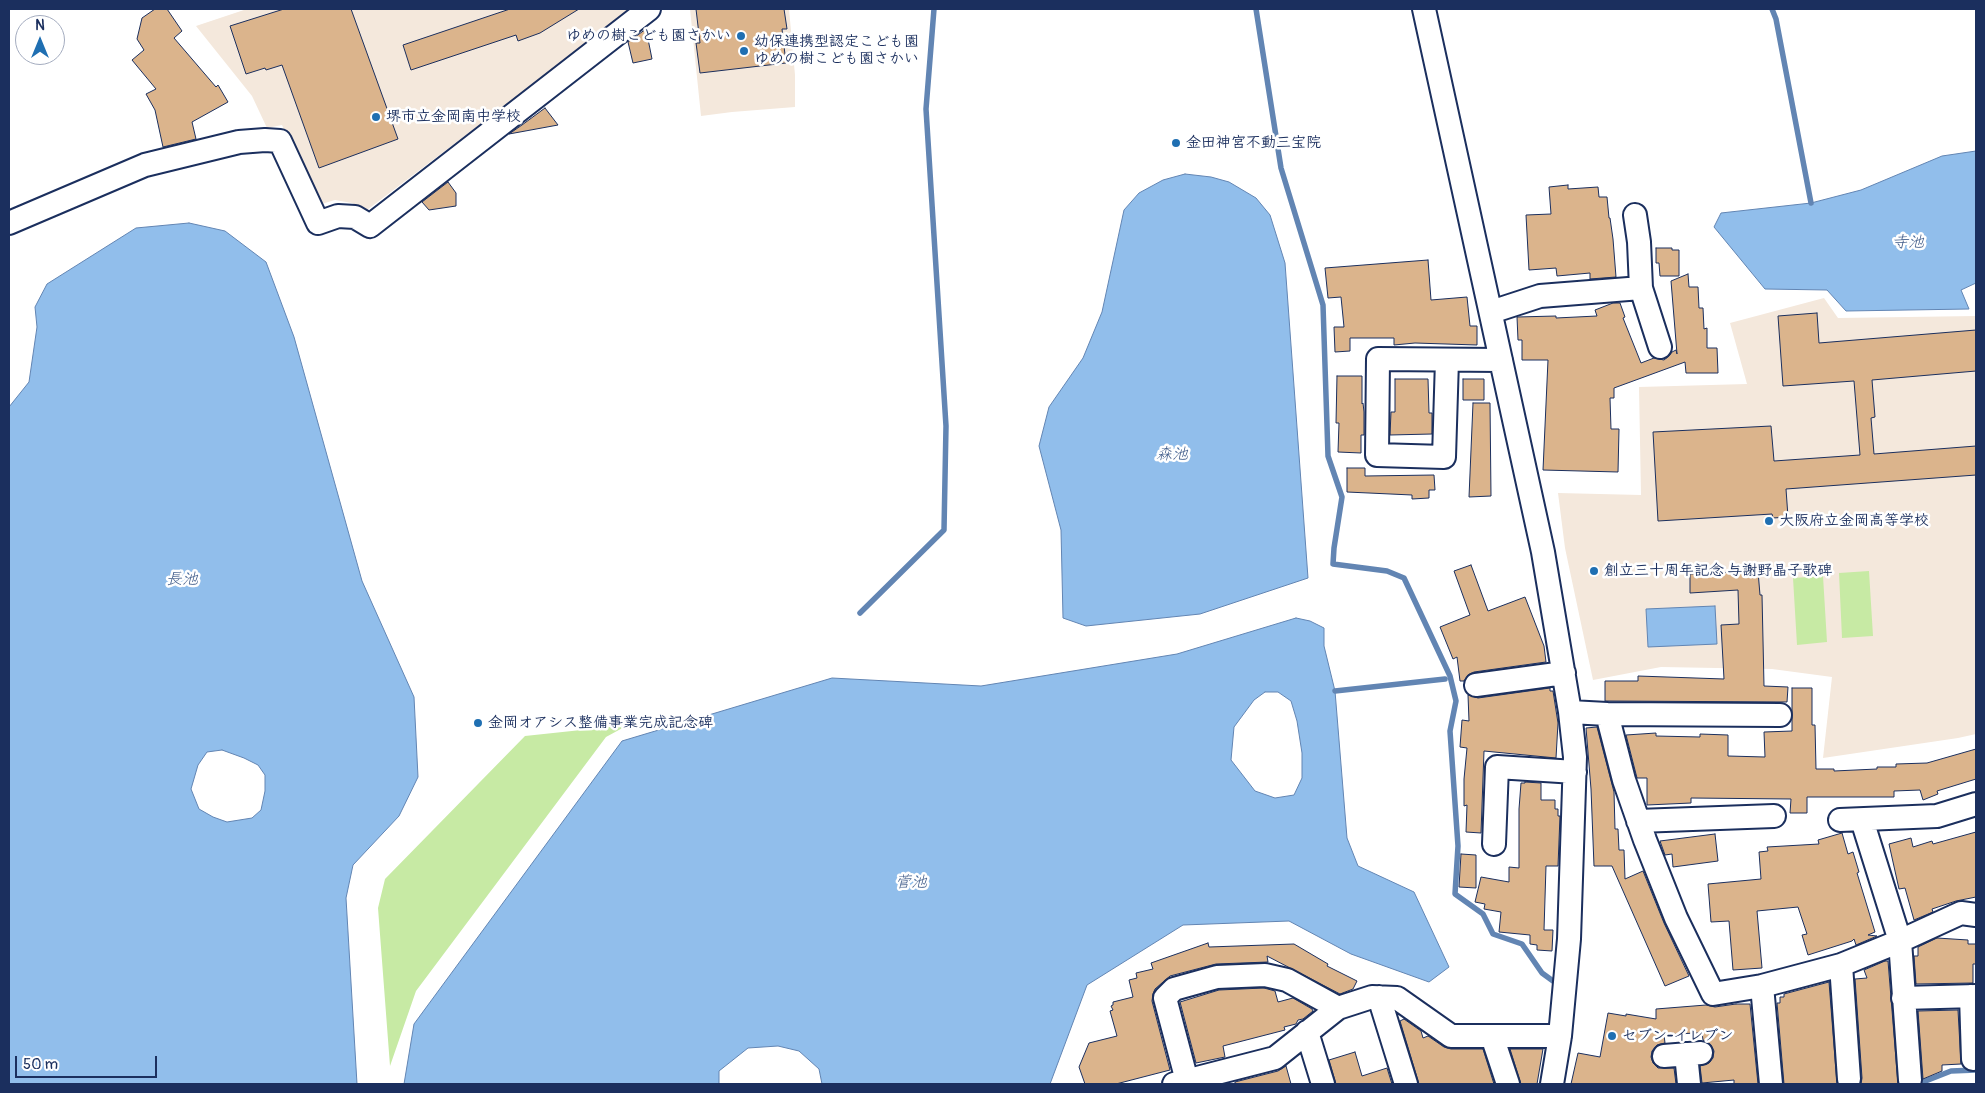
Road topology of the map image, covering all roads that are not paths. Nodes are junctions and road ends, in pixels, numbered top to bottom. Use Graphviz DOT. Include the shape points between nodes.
graph roads {
  1 [pos="649,9"];
  2 [pos="1424,9"];
  3 [pos="1635,215"];
  4 [pos="9,223"];
  5 [pos="1641,288"];
  6 [pos="1491,312"];
  7 [pos="1660,347"];
  8 [pos="1447,360"];
  9 [pos="1501,360"];
  10 [pos="1564,673"];
  11 [pos="1476,685"];
  12 [pos="1570,712"];
  13 [pos="1607,714"];
  14 [pos="1780,715"];
  15 [pos="1575,772"];
  16 [pos="1976,804"];
  17 [pos="1774,816"];
  18 [pos="1638,821"];
  19 [pos="1494,844"];
  20 [pos="1976,915"];
  21 [pos="1900,941"];
  22 [pos="1840,965"];
  23 [pos="1762,986"];
  24 [pos="1973,996"];
  25 [pos="1379,997"];
  26 [pos="1903,998"];
  27 [pos="1338,1008"];
  28 [pos="1307,1032"];
  29 [pos="1492,1036"];
  30 [pos="1560,1036"];
  31 [pos="1664,1056"];
  32 [pos="1973,1060"];
  33 [pos="1210,1079"];
  34 [pos="1849,1079"];
  35 [pos="1910,1080"];
  36 [pos="1180,1082"];
  37 [pos="1323,1084"];
  38 [pos="1406,1084"];
  39 [pos="1508,1084"];
  40 [pos="1552,1084"];
  41 [pos="1689,1084"];
  42 [pos="1771,1084"];
  1 -- 4 [label="street" via="370,226 355,217 338,216 318,223 280,141 265,140 239,142 144,165"];
  2 -- 6 [label="street"];
  3 -- 5 [label="street"];
  5 -- 6 [label="street" via="1540,296"];
  5 -- 7 [label="street"];
  6 -- 9 [label="street"];
  8 -- 8 [label="street" via="1378,359 1376,456 1444,457"];
  8 -- 9 [label="street"];
  9 -- 10 [label="street" via="1543,552"];
  10 -- 11 [label="street"];
  10 -- 12 [label="street"];
  12 -- 13 [label="street"];
  12 -- 15 [label="street"];
  13 -- 14 [label="street"];
  13 -- 18 [label="street"];
  15 -- 19 [label="street" via="1497,767"];
  15 -- 30 [label="street" via="1569,939"];
  16 -- 21 [label="street" via="1937,816 1851,820"];
  17 -- 18 [label="street"];
  18 -- 23 [label="street" via="1676,918 1712,994"];
  20 -- 21 [label="street" via="1961,913"];
  21 -- 22 [label="street"];
  21 -- 26 [label="street"];
  22 -- 23 [label="street"];
  22 -- 34 [label="street"];
  23 -- 42 [label="street"];
  24 -- 26 [label="street"];
  24 -- 32 [label="street"];
  25 -- 27 [label="street"];
  25 -- 29 [label="street" via="1397,998 1451,1036"];
  25 -- 38 [label="street"];
  26 -- 35 [label="street"];
  27 -- 28 [label="street"];
  27 -- 36 [label="street" via="1287,980 1265,975 1218,977 1174,989 1165,998"];
  28 -- 33 [label="street" via="1275,1058"];
  28 -- 37 [label="street"];
  29 -- 30 [label="street"];
  29 -- 39 [label="street"];
  30 -- 40 [label="street"];
  31 -- 41 [label="street" via="1694,1053"];
  33 -- 36 [label="street"];
}
